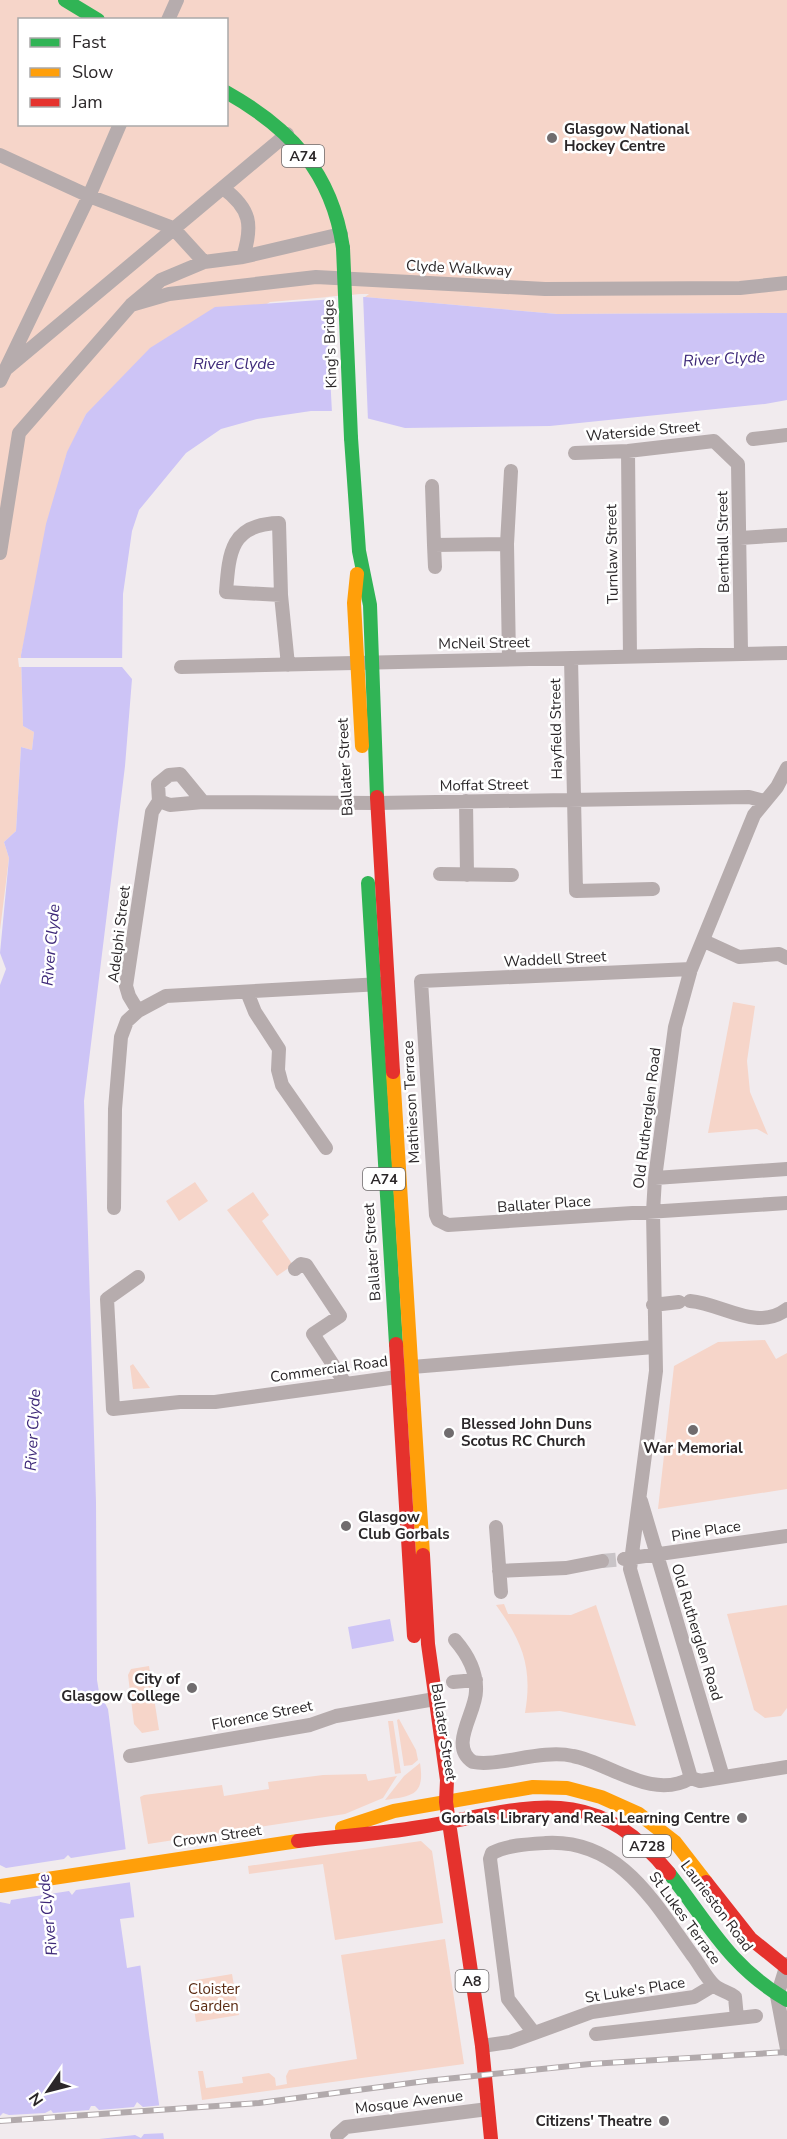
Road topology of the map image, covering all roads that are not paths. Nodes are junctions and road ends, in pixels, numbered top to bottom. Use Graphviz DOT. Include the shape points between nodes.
graph roads {
  1 [pos="65,0"];
  2 [pos="177,0"];
  3 [pos="96,18"];
  4 [pos="169,18"];
  5 [pos="228,93"];
  6 [pos="119,126"];
  7 [pos="287,134"];
  8 [pos="0,155"];
  9 [pos="223,188"];
  10 [pos="89,196"];
  11 [pos="173,228"];
  12 [pos="342,241"];
  13 [pos="243,257"];
  14 [pos="204,262"];
  15 [pos="787,283"];
  16 [pos="131,305"];
  17 [pos="3,376"];
  18 [pos="787,435"];
  19 [pos="351,438"];
  20 [pos="753,439"];
  21 [pos="714,441"];
  22 [pos="628,451"];
  23 [pos="575,453"];
  24 [pos="511,471"];
  25 [pos="432,486"];
  26 [pos="787,535"];
  27 [pos="740,538"];
  28 [pos="507,544"];
  29 [pos="434,545"];
  30 [pos="359,551"];
  31 [pos="0,553"];
  32 [pos="435,567"];
  33 [pos="281,595"];
  34 [pos="741,652"];
  35 [pos="787,653"];
  36 [pos="630,657"];
  37 [pos="509,658"];
  38 [pos="571,658"];
  39 [pos="356,663"];
  40 [pos="373,663"];
  41 [pos="288,665"];
  42 [pos="182,667"];
  43 [pos="787,768"];
  44 [pos="573,800"];
  45 [pos="159,801"];
  46 [pos="466,801"];
  47 [pos="764,801"];
  48 [pos="203,802"];
  49 [pos="371,803"];
  50 [pos="440,874"];
  51 [pos="467,874"];
  52 [pos="512,876"];
  53 [pos="653,889"];
  54 [pos="704,941"];
  55 [pos="787,958"];
  56 [pos="691,969"];
  57 [pos="421,981"];
  58 [pos="388,984"];
  59 [pos="372,985"];
  60 [pos="247,992"];
  61 [pos="138,1011"];
  62 [pos="395,1099"];
  63 [pos="379,1100"];
  64 [pos="326,1148"];
  65 [pos="787,1169"];
  66 [pos="655,1178"];
  67 [pos="787,1203"];
  68 [pos="114,1208"];
  69 [pos="653,1212"];
  70 [pos="438,1220"];
  71 [pos="295,1269"];
  72 [pos="138,1277"];
  73 [pos="653,1305"];
  74 [pos="787,1309"];
  75 [pos="654,1347"];
  76 [pos="412,1367"];
  77 [pos="397,1377"];
  78 [pos="345,1383"];
  79 [pos="640,1496"];
  80 [pos="495,1527"];
  81 [pos="787,1536"];
  82 [pos="657,1556"];
  83 [pos="627,1558"];
  84 [pos="602,1561"];
  85 [pos="499,1571"];
  86 [pos="501,1592"];
  87 [pos="455,1640"];
  88 [pos="476,1680"];
  89 [pos="453,1682"];
  90 [pos="428,1700"];
  91 [pos="130,1756"];
  92 [pos="787,1767"];
  93 [pos="723,1777"];
  94 [pos="691,1778"];
  95 [pos="446,1802"];
  96 [pos="449,1823"];
  97 [pos="302,1840"];
  98 [pos="0,1886"];
  99 [pos="787,1967"];
  100 [pos="714,1985"];
  101 [pos="782,1998"];
  102 [pos="756,2016"];
  103 [pos="737,2018"];
  104 [pos="534,2034"];
  105 [pos="596,2034"];
  106 [pos="482,2046"];
  107 [pos="787,2049"];
  108 [pos="489,2109"];
  109 [pos="337,2135"];
  110 [pos="491,2139"];
  1 -- 3 [label="main road"];
  2 -- 4 [label="street"];
  5 -- 7 [label="main road, A74"];
  6 -- 10 [label="street"];
  7 -- 9 [label="street"];
  7 -- 12 [label="main road, A74" via="326,190"];
  8 -- 10 [label="street"];
  9 -- 11 [label="street"];
  9 -- 13 [label="street" via="248,216 250,235"];
  10 -- 11 [label="street"];
  10 -- 17 [label="street"];
  11 -- 14 [label="street"];
  11 -- 17 [label="street"];
  12 -- 13 [label="street"];
  12 -- 19 [label="main road, King's Bridge, bridge"];
  13 -- 14 [label="street"];
  14 -- 16 [label="street" via="161,280"];
  15 -- 16 [label="street, Clyde Walkway" via="740,288 544,289 316,277 169,294"];
  16 -- 31 [label="street" via="19,433"];
  18 -- 20 [label="street"];
  19 -- 30 [label="main road, Ballater Street / A74"];
  21 -- 22 [label="street, Waterside Street"];
  21 -- 27 [label="street, Benthall Street" via="738,464"];
  22 -- 23 [label="street, Waterside Street"];
  22 -- 36 [label="street, Turnlaw Street"];
  24 -- 28 [label="street"];
  25 -- 29 [label="street"];
  26 -- 27 [label="street"];
  27 -- 34 [label="street, Benthall Street"];
  28 -- 29 [label="street"];
  28 -- 37 [label="street"];
  29 -- 32 [label="street"];
  30 -- 39 [label="main road, Ballater Street / A74" via="354,603"];
  30 -- 40 [label="main road, Ballater Street / A74" via="370,605"];
  33 -- 33 [label="street" via="226,592 229,555 241,533 260,523 279,523"];
  33 -- 41 [label="street"];
  34 -- 35 [label="street, McNeil Street"];
  34 -- 36 [label="street, McNeil Street"];
  36 -- 38 [label="street, McNeil Street"];
  37 -- 38 [label="street, McNeil Street"];
  37 -- 40 [label="street, McNeil Street"];
  38 -- 44 [label="street, Hayfield Street"];
  39 -- 40 [label="street, McNeil Street"];
  39 -- 41 [label="street, McNeil Street"];
  39 -- 49 [label="main road, Ballater Street / A74"];
  40 -- 49 [label="main road, Ballater Street / A74"];
  41 -- 42 [label="street, McNeil Street"];
  43 -- 47 [label="street, Old Rutherglen Road"];
  44 -- 46 [label="street, Moffat Street"];
  44 -- 47 [label="street, Moffat Street" via="750,797"];
  44 -- 53 [label="street, Hayfield Street" via="576,891"];
  45 -- 48 [label="street, Moffat Street" via="170,805"];
  45 -- 48 [label="street" via="158,784 169,775 180,774"];
  45 -- 61 [label="street, Adelphi Street" via="152,812 126,986"];
  46 -- 49 [label="street, Moffat Street"];
  46 -- 51 [label="street"];
  47 -- 54 [label="street, Old Rutherglen Road" via="754,815"];
  48 -- 49 [label="street, Moffat Street"];
  49 -- 58 [label="main road, Ballater Street / A74"];
  49 -- 59 [label="main road, Ballater Street / A74"];
  50 -- 51 [label="street"];
  51 -- 52 [label="street"];
  54 -- 55 [label="street" via="740,957 779,954"];
  54 -- 56 [label="street, Old Rutherglen Road"];
  56 -- 57 [label="street, Waddell Street"];
  56 -- 66 [label="street, Old Rutherglen Road" via="675,1027"];
  57 -- 70 [label="street, Mathieson Terrace" via="433,1207"];
  58 -- 59 [label="street"];
  58 -- 62 [label="main road, Ballater Street / A74"];
  59 -- 60 [label="street"];
  59 -- 63 [label="main road, Ballater Street / A74"];
  60 -- 61 [label="street" via="166,996"];
  60 -- 64 [label="street" via="279,1049 282,1085"];
  61 -- 68 [label="street" via="121,1037 115,1109"];
  62 -- 63 [label="street"];
  62 -- 76 [label="main road, Ballater Street / A74"];
  63 -- 77 [label="main road, Ballater Street / A74"];
  65 -- 66 [label="street"];
  66 -- 69 [label="street, Old Rutherglen Road"];
  67 -- 69 [label="street, Ballater Place"];
  69 -- 70 [label="street, Ballater Place" via="448,1226"];
  69 -- 73 [label="street, Old Rutherglen Road"];
  71 -- 78 [label="street" via="306,1265 340,1316 313,1334"];
  72 -- 78 [label="street, Commercial Road" via="107,1299 113,1409 215,1402"];
  73 -- 74 [label="street" via="705,1302 754,1320 769,1319"];
  73 -- 75 [label="street, Old Rutherglen Road"];
  75 -- 76 [label="street, Commercial Road"];
  75 -- 79 [label="street, Old Rutherglen Road" via="656,1371"];
  76 -- 77 [label="street, Commercial Road"];
  76 -- 90 [label="main road, Ballater Street / A74"];
  77 -- 78 [label="street, Commercial Road"];
  77 -- 90 [label="main road, Ballater Street / A74" via="412,1617"];
  79 -- 82 [label="street, Old Rutherglen Road"];
  79 -- 83 [label="street, Old Rutherglen Road"];
  80 -- 85 [label="street"];
  81 -- 82 [label="street, Pine Place"];
  82 -- 83 [label="street, Pine Place"];
  82 -- 93 [label="street, Old Rutherglen Road"];
  83 -- 94 [label="street, Old Rutherglen Road"];
  84 -- 85 [label="street" via="566,1568"];
  85 -- 86 [label="street"];
  87 -- 88 [label="street" via="467,1656"];
  88 -- 89 [label="street"];
  88 -- 94 [label="street" via="475,1705 463,1739 466,1756 473,1762 574,1756 655,1785"];
  90 -- 91 [label="street, Florence Street"];
  90 -- 95 [label="main road, Ballater Street / A74" via="447,1780"];
  92 -- 93 [label="street"];
  93 -- 94 [label="street" via="700,1781"];
  95 -- 96 [label="main road, Ballater Street / A8"];
  95 -- 97 [label="main road, Crown Street" via="394,1811"];
  95 -- 99 [label="main road, Laurieston Road / A728" via="555,1786 620,1804 675,1842 751,1939"];
  96 -- 97 [label="main road, Crown Street"];
  96 -- 101 [label="main road, Laurieston Road / A728" via="541,1808 584,1810 606,1818 639,1838 653,1852 737,1961"];
  96 -- 106 [label="main road, Ballater Street / A8"];
  97 -- 98 [label="main road, Crown Street"];
  99 -- 101 [label="street"];
  100 -- 103 [label="street" via="735,1997"];
  100 -- 104 [label="street, St Luke's Place" via="694,1997 592,2013"];
  100 -- 104 [label="street, St Lukes Terrace" via="626,1869 586,1849 549,1843 492,1853 490,1865 508,1999"];
  101 -- 107 [label="street"];
  102 -- 103 [label="street"];
  103 -- 105 [label="street"];
  104 -- 106 [label="street, St Luke's Place"];
  106 -- 108 [label="main road, Ballater Street / A8"];
  108 -- 109 [label="street, Mosque Avenue" via="345,2127"];
  108 -- 110 [label="main road, Ballater Street / A8"];
}
